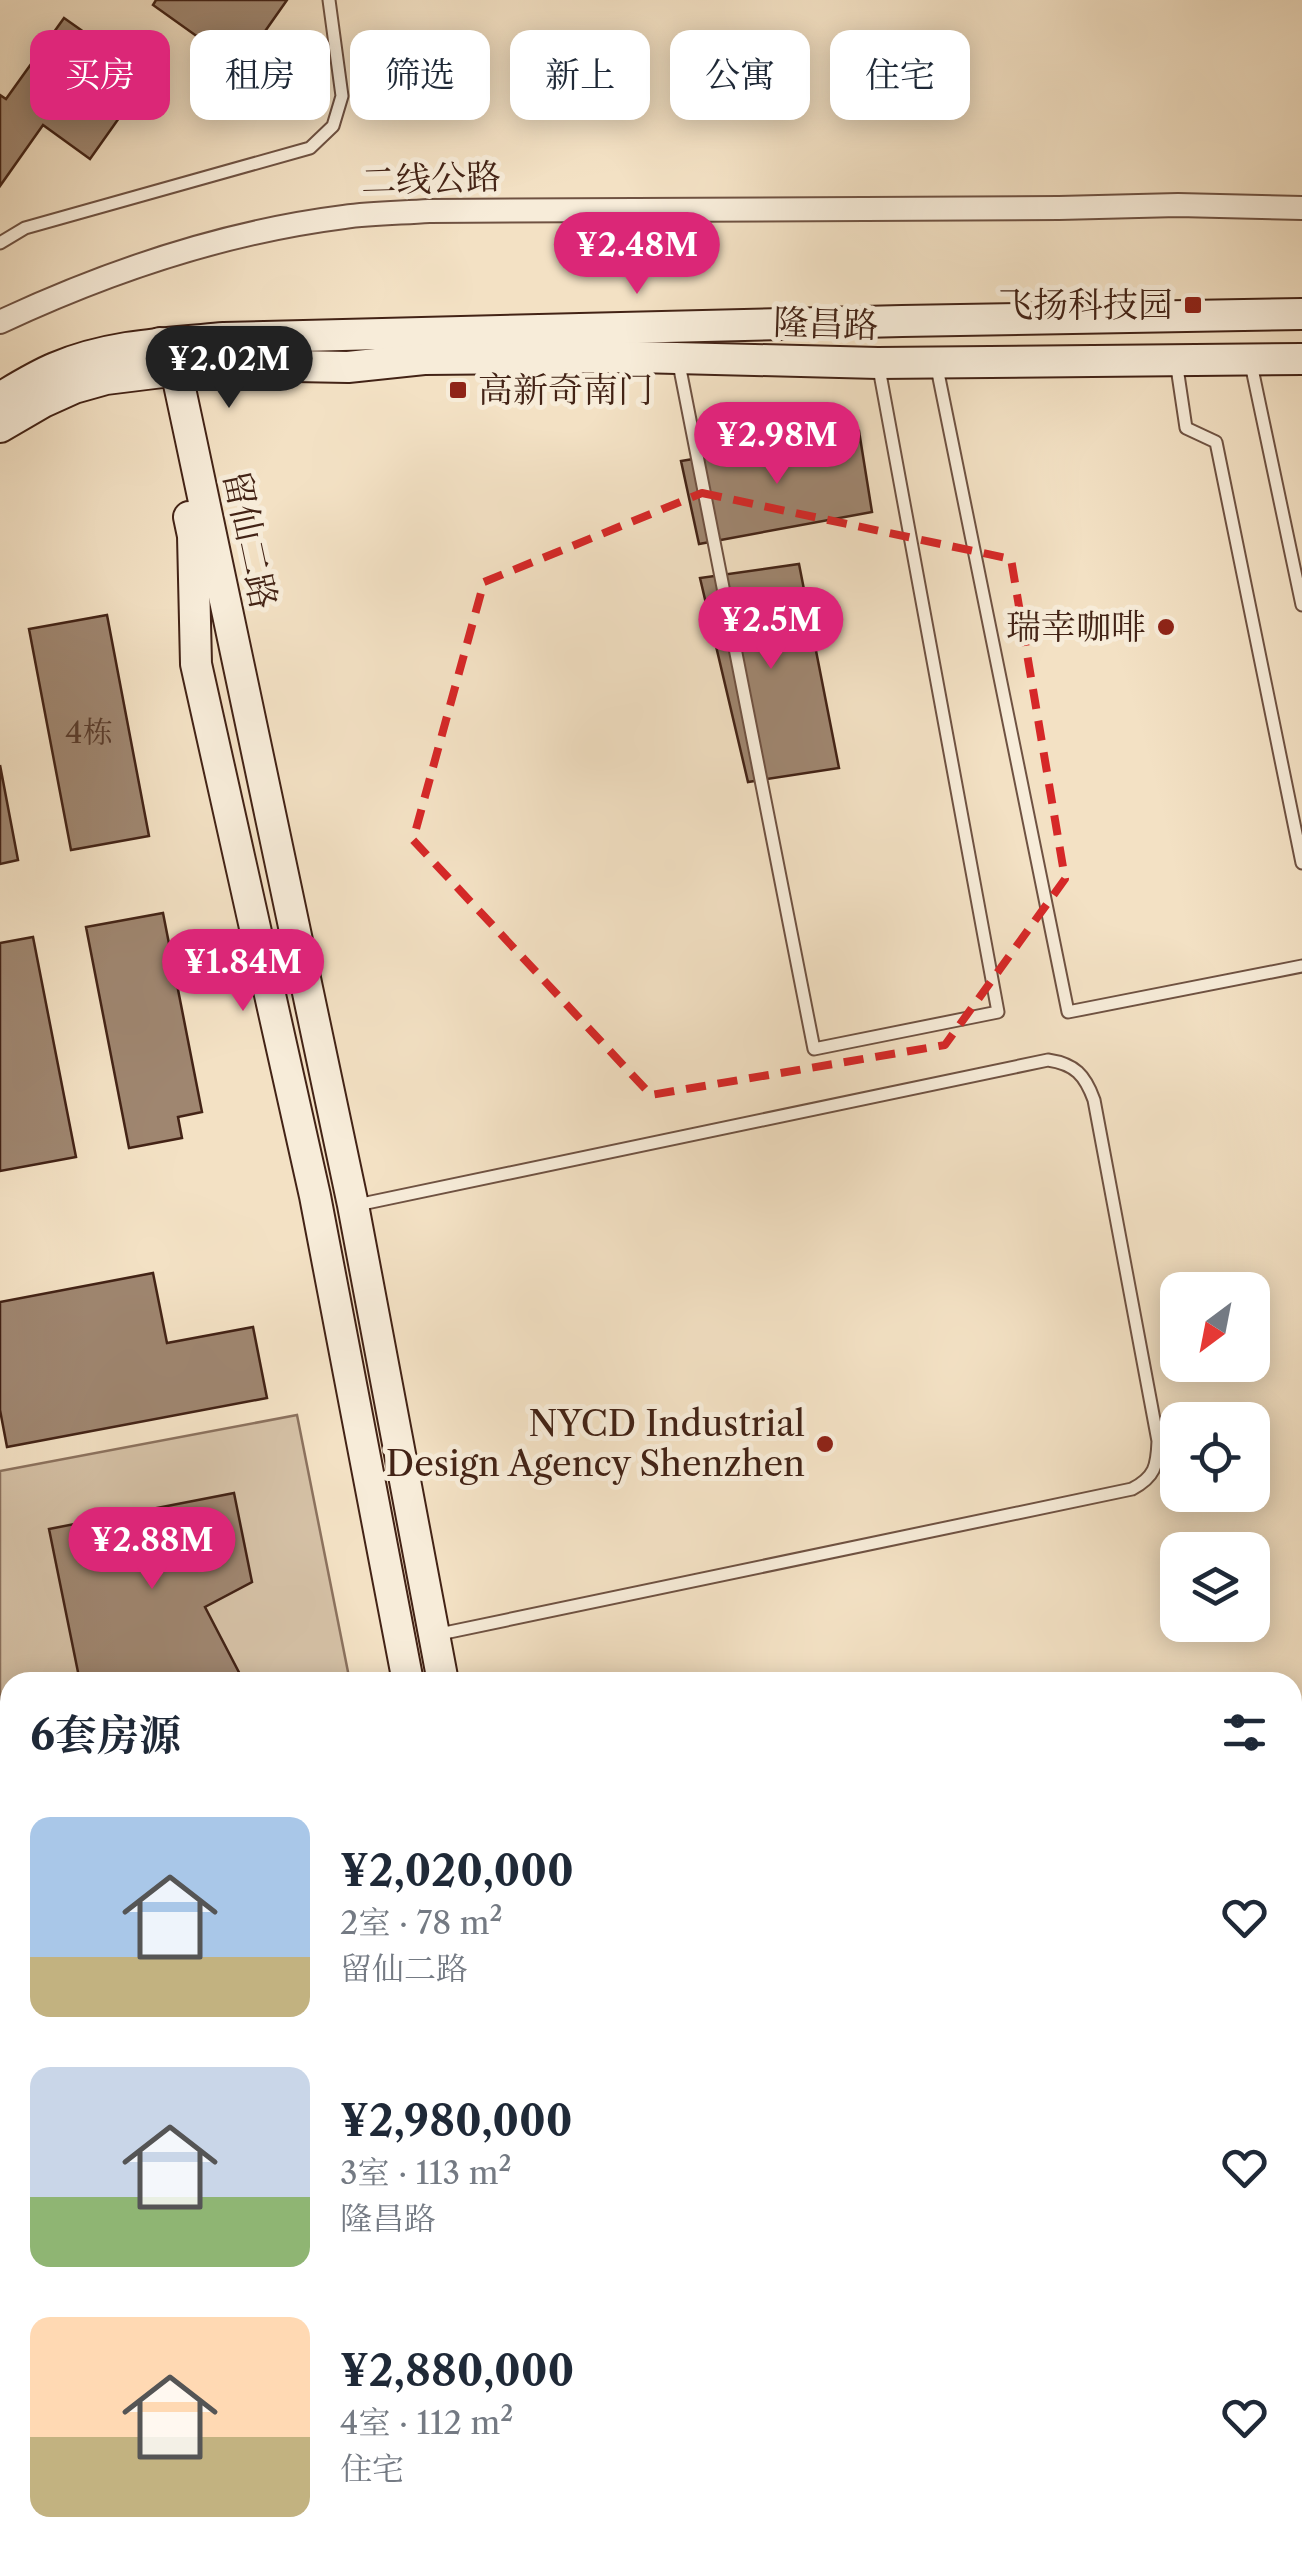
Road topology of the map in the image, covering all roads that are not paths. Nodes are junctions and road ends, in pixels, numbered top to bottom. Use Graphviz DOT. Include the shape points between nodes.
graph roads {
  1 [pos="329,0"];
  2 [pos="1302,208"];
  3 [pos="0,242"];
  4 [pos="1302,314"];
  5 [pos="0,322"];
  6 [pos="678,357"];
  7 [pos="1302,359"];
  8 [pos="1250,360"];
  9 [pos="1176,361"];
  10 [pos="164,362"];
  11 [pos="878,363"];
  12 [pos="936,364"];
  13 [pos="236,366"];
  14 [pos="0,398"];
  15 [pos="0,427"];
  16 [pos="191,440"];
  17 [pos="1302,605"];
  18 [pos="234,644"];
  19 [pos="196,648"];
  20 [pos="1302,863"];
  21 [pos="1302,966"];
  22 [pos="352,1206"];
  23 [pos="436,1636"];
  24 [pos="406,1672"];
  25 [pos="441,1672"];
  1 -- 3 [label="lane" via="342,96 333,126 310,148 25,228"];
  2 -- 5 [label="street, 二线公路" via="347,216 168,256"];
  4 -- 10 [label="street, 隆昌路" via="292,334"];
  6 -- 11 [label="street, 隆昌路"];
  6 -- 11 [label="lane" via="814,1050 998,1012"];
  6 -- 13 [label="street, 隆昌路"];
  7 -- 8 [label="street, 隆昌路"];
  8 -- 9 [label="street, 隆昌路"];
  8 -- 17 [label="lane"];
  9 -- 12 [label="street, 隆昌路"];
  9 -- 20 [label="lane" via="1186,428 1216,442"];
  10 -- 13 [label="street, 隆昌路"];
  10 -- 14 [label="street, 隆昌路" via="108,351 54,368"];
  10 -- 15 [label="street, 隆昌路" via="74,388"];
  10 -- 16 [label="street, 留仙二路"];
  10 -- 19 [label="street, 留仙二路" via="194,536"];
  11 -- 12 [label="street, 隆昌路"];
  12 -- 21 [label="lane" via="1068,1012"];
  13 -- 16 [label="street" via="202,397"];
  16 -- 18 [label="street, 留仙二路"];
  18 -- 19 [label="street"];
  18 -- 22 [label="street, 留仙二路"];
  19 -- 24 [label="street, 留仙二路" via="315,1196"];
  22 -- 23 [label="street, 留仙二路"];
  22 -- 23 [label="lane" via="1048,1060 1078,1071 1094,1100 1158,1441 1145,1482"];
  23 -- 25 [label="street, 留仙二路"];
}
